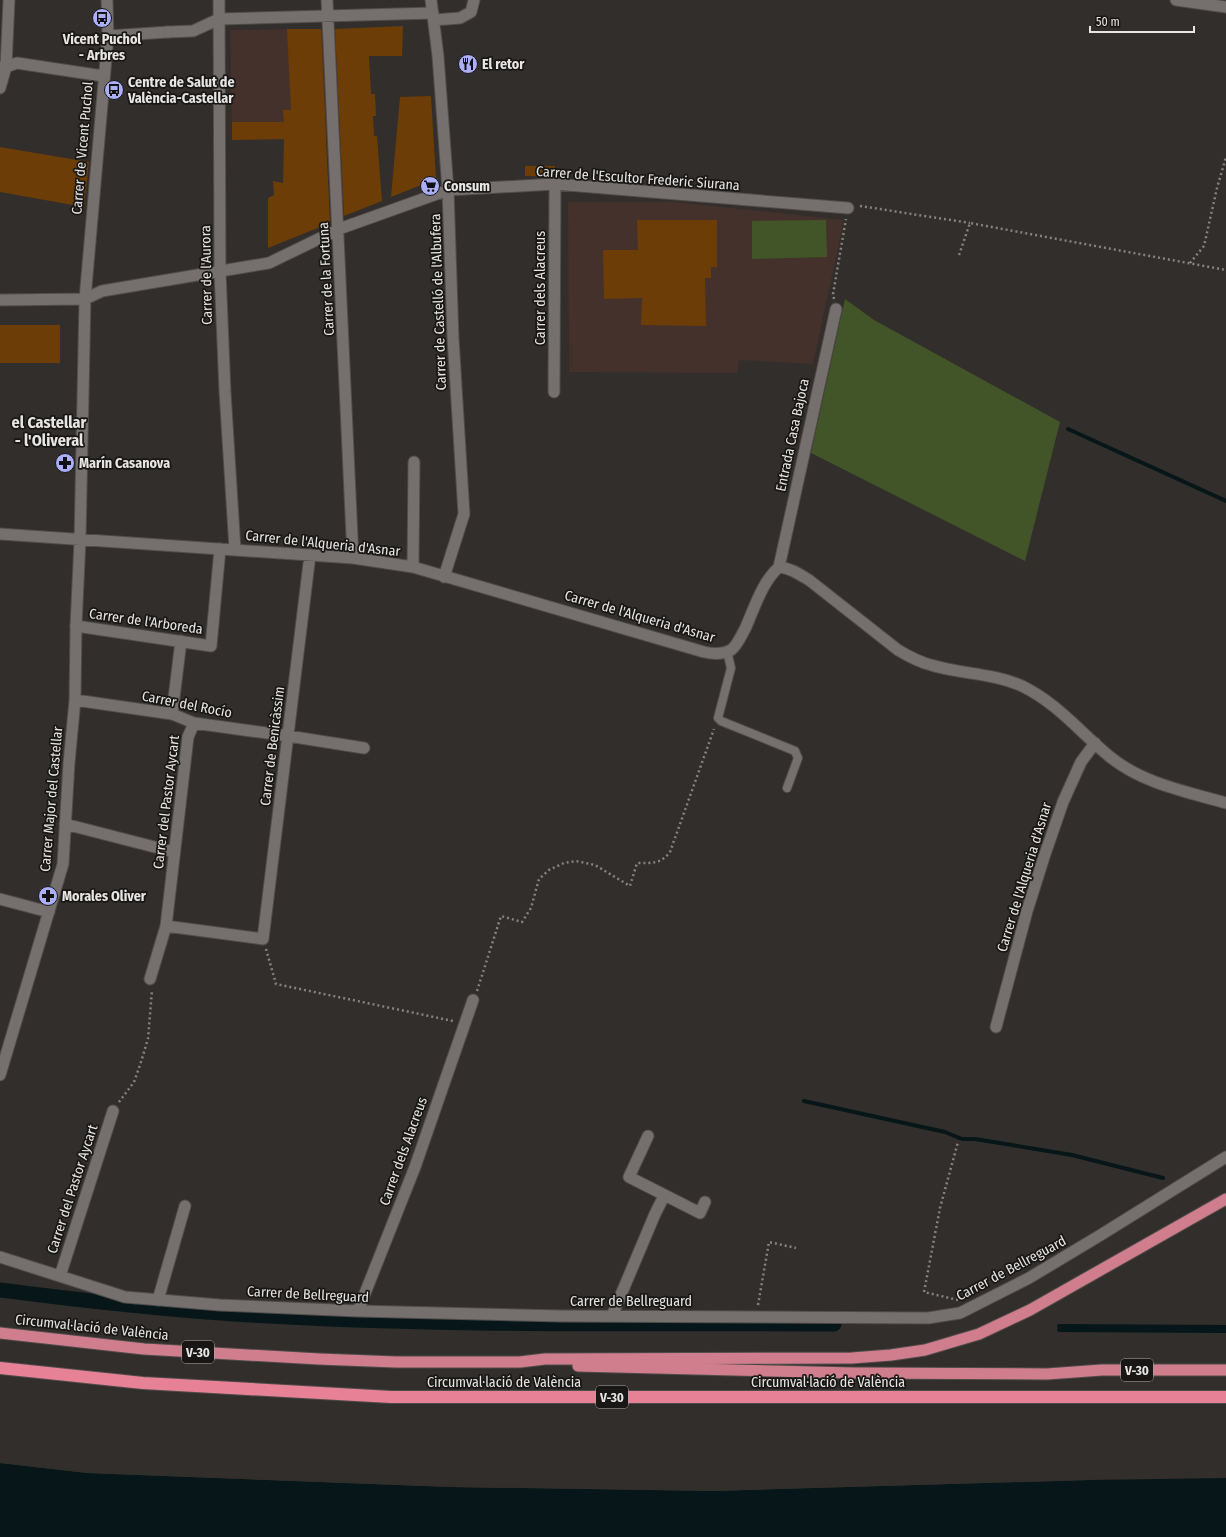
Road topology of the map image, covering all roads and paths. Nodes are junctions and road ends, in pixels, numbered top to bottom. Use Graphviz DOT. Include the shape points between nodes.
graph roads {
  1 [pos="9,0"];
  2 [pos="107,0"];
  3 [pos="219,0"];
  4 [pos="327,0"];
  5 [pos="431,0"];
  6 [pos="474,0"];
  7 [pos="1176,0"];
  8 [pos="1226,7"];
  9 [pos="328,16"];
  10 [pos="433,17"];
  11 [pos="219,19"];
  12 [pos="108,36"];
  13 [pos="3,67"];
  14 [pos="104,76"];
  15 [pos="0,88"];
  16 [pos="1226,158"];
  17 [pos="555,184"];
  18 [pos="448,190"];
  19 [pos="848,208"];
  20 [pos="970,223"];
  21 [pos="338,229"];
  22 [pos="959,255"];
  23 [pos="1190,263"];
  24 [pos="1226,270"];
  25 [pos="220,271"];
  26 [pos="85,299"];
  27 [pos="0,300"];
  28 [pos="836,309"];
  29 [pos="554,392"];
  30 [pos="414,462"];
  31 [pos="0,534"];
  32 [pos="80,540"];
  33 [pos="220,549"];
  34 [pos="235,549"];
  35 [pos="310,555"];
  36 [pos="353,558"];
  37 [pos="413,567"];
  38 [pos="779,567"];
  39 [pos="444,577"];
  40 [pos="76,626"];
  41 [pos="181,641"];
  42 [pos="727,651"];
  43 [pos="75,700"];
  44 [pos="172,714"];
  45 [pos="718,718"];
  46 [pos="194,723"];
  47 [pos="288,736"];
  48 [pos="1095,743"];
  49 [pos="364,748"];
  50 [pos="787,788"];
  51 [pos="1226,803"];
  52 [pos="66,824"];
  53 [pos="174,852"];
  54 [pos="0,899"];
  55 [pos="49,912"];
  56 [pos="166,926"];
  57 [pos="263,940"];
  58 [pos="150,979"];
  59 [pos="473,1000"];
  60 [pos="465,1023"];
  61 [pos="996,1027"];
  62 [pos="0,1075"];
  63 [pos="113,1111"];
  64 [pos="648,1136"];
  65 [pos="958,1142"];
  66 [pos="1226,1157"];
  67 [pos="664,1196"];
  68 [pos="1226,1199"];
  69 [pos="705,1202"];
  70 [pos="185,1206"];
  71 [pos="796,1248"];
  72 [pos="0,1257"];
  73 [pos="60,1276"];
  74 [pos="158,1300"];
  75 [pos="976,1304"];
  76 [pos="358,1311"];
  77 [pos="612,1316"];
  78 [pos="756,1317"];
  79 [pos="0,1333"];
  80 [pos="520,1362"];
  81 [pos="0,1368"];
  82 [pos="1226,1370"];
  83 [pos="1226,1397"];
  1 -- 13 [label="street"];
  2 -- 12 [label="street, Carrer de Vicent Puchol"];
  3 -- 11 [label="street, Carrer de l'Aurora"];
  4 -- 9 [label="street, Carrer de la Fortuna"];
  5 -- 10 [label="street, Carrer de Castelló de l'Albufera"];
  6 -- 10 [label="street" via="471,12 460,18"];
  7 -- 8 [label="street"];
  9 -- 10 [label="street"];
  9 -- 11 [label="street"];
  9 -- 21 [label="street, Carrer de la Fortuna"];
  10 -- 18 [label="street, Carrer de Castelló de l'Albufera"];
  11 -- 12 [label="street" via="193,31"];
  11 -- 25 [label="street, Carrer de l'Aurora"];
  12 -- 14 [label="street, Carrer de Vicent Puchol"];
  13 -- 14 [label="street" via="17,64"];
  13 -- 15 [label="street"];
  14 -- 26 [label="street, Carrer de Vicent Puchol"];
  16 -- 23 [label="path" via="1204,246"];
  17 -- 18 [label="street, Carrer de l'Escultor Frederic Siurana"];
  17 -- 19 [label="street, Carrer de l'Escultor Frederic Siurana"];
  17 -- 29 [label="street, Carrer dels Alacreus"];
  18 -- 21 [label="street, Carrer de l'Escultor Frederic Siurana"];
  18 -- 39 [label="street, Carrer de Castelló de l'Albufera" via="453,338 464,514"];
  19 -- 20 [label="path" via="859,206"];
  19 -- 28 [label="path" via="833,294"];
  20 -- 22 [label="path"];
  20 -- 23 [label="path"];
  21 -- 25 [label="street, Carrer de l'Escultor Frederic Siurana" via="269,263"];
  21 -- 36 [label="street, Carrer de la Fortuna"];
  23 -- 24 [label="path"];
  25 -- 26 [label="street, Carrer de l'Escultor Frederic Siurana" via="102,291"];
  25 -- 34 [label="street, Carrer de l'Aurora"];
  26 -- 27 [label="street"];
  26 -- 32 [label="street, Carrer de Vicent Puchol"];
  28 -- 38 [label="street, Entrada Casa Bajoca"];
  30 -- 37 [label="street"];
  31 -- 32 [label="street, Carrer de l'Alqueria d'Asnar"];
  32 -- 33 [label="street, Carrer de l'Alqueria d'Asnar"];
  32 -- 40 [label="street, Carrer Major del Castellar"];
  33 -- 34 [label="street, Carrer de l'Alqueria d'Asnar"];
  33 -- 41 [label="street, Carrer de l'Arboreda" via="212,646"];
  34 -- 35 [label="street, Carrer de l'Alqueria d'Asnar"];
  35 -- 36 [label="street, Carrer de l'Alqueria d'Asnar"];
  35 -- 47 [label="street, Carrer de Benicàssim"];
  36 -- 37 [label="street, Carrer de l'Alqueria d'Asnar"];
  37 -- 39 [label="street, Carrer de l'Alqueria d'Asnar"];
  38 -- 42 [label="street, Carrer de l'Alqueria d'Asnar" via="763,590 741,637 732,649"];
  38 -- 48 [label="street" via="797,572 809,580 898,650 912,658 931,665 1021,686 1046,700"];
  39 -- 42 [label="street, Carrer de l'Alqueria d'Asnar" via="704,652 715,654"];
  40 -- 41 [label="street, Carrer de l'Arboreda"];
  40 -- 43 [label="street, Carrer Major del Castellar"];
  41 -- 44 [label="street"];
  42 -- 45 [label="lane" via="731,668"];
  43 -- 44 [label="street, Carrer del Rocío"];
  43 -- 52 [label="street, Carrer Major del Castellar"];
  44 -- 46 [label="street, Carrer del Rocío"];
  45 -- 50 [label="lane" via="795,751 798,758"];
  45 -- 59 [label="path" via="670,852 665,859 637,863 630,886 595,865 576,861 549,870 539,879 531,908 522,922 500,916"];
  46 -- 47 [label="street, Carrer del Rocío"];
  46 -- 53 [label="street, Carrer del Pastor Aycart" via="188,737"];
  47 -- 49 [label="street, Carrer del Rocío"];
  47 -- 57 [label="street, Carrer de Benicàssim"];
  48 -- 51 [label="street" via="1110,757 1140,775"];
  48 -- 61 [label="street, Carrer de l'Alqueria d'Asnar" via="1081,762 1063,802 1027,911"];
  52 -- 53 [label="street"];
  52 -- 55 [label="street, Carrer Major del Castellar" via="63,864"];
  53 -- 56 [label="street, Carrer del Pastor Aycart"];
  54 -- 55 [label="street"];
  55 -- 62 [label="street, Carrer Major del Castellar"];
  56 -- 57 [label="street"];
  56 -- 58 [label="street, Carrer del Pastor Aycart"];
  57 -- 60 [label="path" via="276,984"];
  58 -- 63 [label="path" via="152,992 148,1039 134,1082"];
  59 -- 60 [label="street, Carrer dels Alacreus"];
  60 -- 76 [label="street, Carrer dels Alacreus" via="415,1167"];
  63 -- 73 [label="street, Carrer del Pastor Aycart"];
  64 -- 67 [label="street" via="629,1177"];
  65 -- 75 [label="path" via="940,1208 924,1292"];
  66 -- 75 [label="street, Carrer de Bellreguard" via="1029,1278"];
  67 -- 69 [label="street" via="700,1213"];
  67 -- 77 [label="street"];
  68 -- 80 [label="highway" via="1030,1310 979,1334 925,1350 852,1358 545,1359"];
  70 -- 74 [label="street"];
  71 -- 78 [label="path" via="769,1242"];
  72 -- 73 [label="street, Carrer de Bellreguard"];
  73 -- 74 [label="street, Carrer de Bellreguard" via="126,1297"];
  74 -- 76 [label="street, Carrer de Bellreguard"];
  75 -- 78 [label="street, Carrer de Bellreguard" via="960,1313 928,1318"];
  76 -- 77 [label="street, Carrer de Bellreguard"];
  77 -- 78 [label="street, Carrer de Bellreguard"];
  79 -- 80 [label="highway, Circumval·lació de València / V-30" via="144,1349 319,1359"];
  80 -- 82 [label="highway, Circumval·lació de València / V-30" via="545,1365 853,1373 1048,1374 1102,1370"];
  81 -- 83 [label="highway, Circumval·lació de València / V-30" via="143,1383 391,1397"];
}
